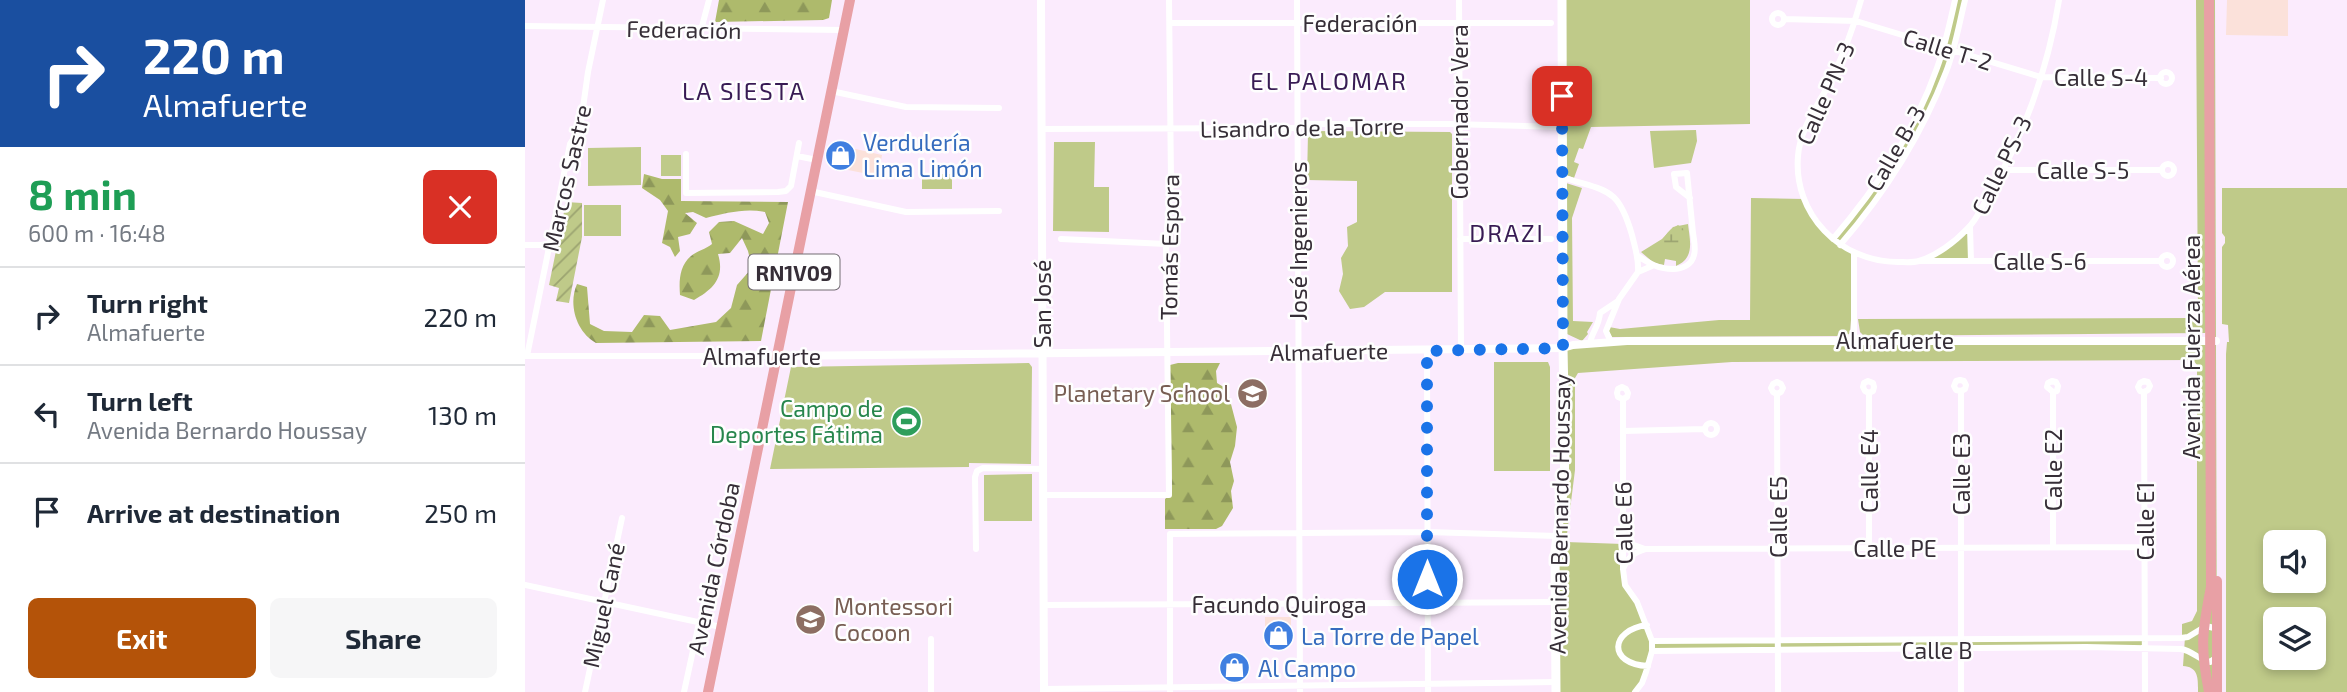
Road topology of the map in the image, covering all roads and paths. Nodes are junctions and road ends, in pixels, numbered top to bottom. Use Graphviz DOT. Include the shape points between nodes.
graph roads {
  1 [pos="603,0"];
  2 [pos="709,0"];
  3 [pos="850,0"];
  4 [pos="1041,0"];
  5 [pos="1169,0"];
  6 [pos="1297,0"];
  7 [pos="1459,0"];
  8 [pos="1562,0"];
  9 [pos="1861,0"];
  10 [pos="1955,0"];
  11 [pos="1965,0"];
  12 [pos="2059,0"];
  13 [pos="2209,0"];
  14 [pos="2215,0"];
  15 [pos="1784,19"];
  16 [pos="1856,20"];
  17 [pos="1170,23"];
  18 [pos="1297,23"];
  19 [pos="1459,23"];
  20 [pos="1551,23"];
  21 [pos="525,26"];
  22 [pos="598,27"];
  23 [pos="701,30"];
  24 [pos="843,30"];
  25 [pos="1944,49"];
  26 [pos="1953,52"];
  27 [pos="2041,77"];
  28 [pos="2161,78"];
  29 [pos="831,91"];
  30 [pos="999,108"];
  31 [pos="1459,125"];
  32 [pos="1297,127"];
  33 [pos="1562,127"];
  34 [pos="1170,129"];
  35 [pos="1042,130"];
  36 [pos="799,143"];
  37 [pos="686,154"];
  38 [pos="797,156"];
  39 [pos="1895,157"];
  40 [pos="817,160"];
  41 [pos="1902,162"];
  42 [pos="2003,170"];
  43 [pos="2162,170"];
  44 [pos="1563,177"];
  45 [pos="810,191"];
  46 [pos="1690,198"];
  47 [pos="999,211"];
  48 [pos="1970,227"];
  49 [pos="1061,239"];
  50 [pos="1460,239"];
  51 [pos="1551,239"];
  52 [pos="1833,239"];
  53 [pos="1166,244"];
  54 [pos="525,245"];
  55 [pos="549,245"];
  56 [pos="1843,247"];
  57 [pos="1854,253"];
  58 [pos="1638,256"];
  59 [pos="1918,261"];
  60 [pos="1971,261"];
  61 [pos="2161,261"];
  62 [pos="1653,266"];
  63 [pos="1638,272"];
  64 [pos="1619,299"];
  65 [pos="1599,325"];
  66 [pos="1606,331"];
  67 [pos="1854,341"];
  68 [pos="2213,341"];
  69 [pos="1611,342"];
  70 [pos="1590,344"];
  71 [pos="1563,348"];
  72 [pos="1461,350"];
  73 [pos="1427,351"];
  74 [pos="1299,352"];
  75 [pos="1167,353"];
  76 [pos="1042,354"];
  77 [pos="526,356"];
  78 [pos="776,356"];
  79 [pos="1961,391"];
  80 [pos="2053,392"];
  81 [pos="2144,392"];
  82 [pos="1869,393"];
  83 [pos="1777,394"];
  84 [pos="1623,399"];
  85 [pos="1705,429"];
  86 [pos="1623,431"];
  87 [pos="1043,469"];
  88 [pos="1043,495"];
  89 [pos="622,518"];
  90 [pos="1427,532"];
  91 [pos="1299,533"];
  92 [pos="1557,536"];
  93 [pos="1623,536"];
  94 [pos="2053,547"];
  95 [pos="2145,547"];
  96 [pos="1778,548"];
  97 [pos="1869,548"];
  98 [pos="1961,548"];
  99 [pos="976,549"];
  100 [pos="1646,549"];
  101 [pos="1623,569"];
  102 [pos="525,585"];
  103 [pos="604,602"];
  104 [pos="1555,602"];
  105 [pos="1427,603"];
  106 [pos="1299,604"];
  107 [pos="1170,605"];
  108 [pos="1044,606"];
  109 [pos="699,623"];
  110 [pos="1647,625"];
  111 [pos="721,627"];
  112 [pos="2203,627"];
  113 [pos="2217,632"];
  114 [pos="2145,638"];
  115 [pos="931,639"];
  116 [pos="1652,640"];
  117 [pos="1778,640"];
  118 [pos="1961,640"];
  119 [pos="1961,649"];
  120 [pos="2145,649"];
  121 [pos="1778,650"];
  122 [pos="1652,651"];
  123 [pos="2217,657"];
  124 [pos="2203,660"];
  125 [pos="1648,666"];
  126 [pos="1556,687"];
  127 [pos="1428,688"];
  128 [pos="1300,689"];
  129 [pos="1044,690"];
  130 [pos="1170,690"];
  131 [pos="585,692"];
  132 [pos="684,692"];
  133 [pos="708,692"];
  134 [pos="931,692"];
  135 [pos="1635,692"];
  136 [pos="1778,692"];
  137 [pos="1962,692"];
  138 [pos="2145,692"];
  139 [pos="2209,692"];
  140 [pos="2217,692"];
  1 -- 22 [label="street, Marcos Sastre"];
  2 -- 23 [label="street"];
  3 -- 24 [label="main road, Avenida Córdoba / RN1V09"];
  4 -- 35 [label="street, San José"];
  5 -- 17 [label="street, Tomás Espora"];
  6 -- 18 [label="street, José Ingenieros"];
  7 -- 19 [label="street, Gobernador Vera"];
  8 -- 33 [label="main road, Avenida Bernardo Houssay"];
  9 -- 16 [label="street, Calle PN-3"];
  10 -- 25 [label="street, Calle B-3"];
  11 -- 26 [label="street, Calle B-3"];
  12 -- 27 [label="street, Calle PS-3"];
  13 -- 68 [label="main road, Avenida Fuerza Aérea"];
  14 -- 68 [label="main road, Avenida Fuerza Aérea"];
  15 -- 16 [label="street, Calle T-2"];
  16 -- 25 [label="street, Calle T-2"];
  16 -- 52 [label="street, Calle PN-3" via="1803,133 1798,156 1804,199 1822,230"];
  17 -- 18 [label="street, Federación"];
  17 -- 34 [label="street, Tomás Espora"];
  18 -- 19 [label="street, Federación"];
  18 -- 32 [label="street, José Ingenieros"];
  19 -- 20 [label="street, Federación"];
  19 -- 31 [label="street, Gobernador Vera"];
  21 -- 22 [label="street, Federación"];
  22 -- 23 [label="street, Federación"];
  22 -- 55 [label="street, Marcos Sastre" via="580,129 570,144"];
  23 -- 24 [label="street, Federación"];
  24 -- 29 [label="main road, Avenida Córdoba / RN1V09"];
  25 -- 26 [label="street, Calle T-2"];
  25 -- 39 [label="street, Calle B-3"];
  26 -- 27 [label="street, Calle T-2"];
  26 -- 41 [label="street, Calle B-3"];
  27 -- 28 [label="street, Calle S-4"];
  27 -- 42 [label="street, Calle PS-3"];
  29 -- 30 [label="street" via="906,107"];
  29 -- 40 [label="main road, Avenida Córdoba / RN1V09"];
  31 -- 32 [label="street, Lisandro de la Torre"];
  31 -- 33 [label="street, Lisandro de la Torre"];
  31 -- 50 [label="street, Gobernador Vera"];
  32 -- 34 [label="street, Lisandro de la Torre"];
  32 -- 74 [label="street, José Ingenieros"];
  33 -- 44 [label="main road, Avenida Bernardo Houssay"];
  34 -- 35 [label="street, Lisandro de la Torre"];
  34 -- 53 [label="street, Tomás Espora"];
  35 -- 76 [label="street, San José"];
  36 -- 38 [label="street"];
  37 -- 38 [label="street" via="686,193 786,191"];
  38 -- 40 [label="street"];
  39 -- 41 [label="street"];
  39 -- 52 [label="street, Calle B-3"];
  40 -- 45 [label="main road, Avenida Córdoba / RN1V09"];
  41 -- 56 [label="street, Calle B-3"];
  42 -- 43 [label="street, Calle S-5"];
  42 -- 48 [label="street, Calle PS-3"];
  44 -- 58 [label="street" via="1619,201"];
  44 -- 71 [label="main road, Avenida Bernardo Houssay"];
  45 -- 47 [label="street" via="906,212"];
  45 -- 78 [label="main road, Avenida Córdoba / RN1V09"];
  46 -- 62 [label="street" via="1694,257 1684,268"];
  48 -- 59 [label="street, Calle PS-3"];
  48 -- 60 [label="street"];
  49 -- 53 [label="street"];
  50 -- 51 [label="street"];
  50 -- 72 [label="street, Gobernador Vera"];
  52 -- 56 [label="street, Calle PS-3"];
  53 -- 75 [label="street, Tomás Espora"];
  54 -- 55 [label="street"];
  55 -- 77 [label="street, Marcos Sastre"];
  56 -- 57 [label="street, Calle PS-3"];
  57 -- 59 [label="street, Calle PS-3" via="1879,261"];
  57 -- 67 [label="street"];
  58 -- 62 [label="street"];
  58 -- 63 [label="street"];
  59 -- 60 [label="street, Calle S-6"];
  60 -- 61 [label="street, Calle S-6"];
  62 -- 63 [label="street"];
  63 -- 64 [label="street"];
  64 -- 65 [label="street" via="1600,313"];
  64 -- 66 [label="street"];
  65 -- 66 [label="street"];
  65 -- 70 [label="street"];
  66 -- 69 [label="street"];
  67 -- 68 [label="street, Almafuerte"];
  67 -- 69 [label="street, Almafuerte"];
  68 -- 112 [label="main road, Avenida Fuerza Aérea" via="2211,587"];
  68 -- 113 [label="main road, Avenida Fuerza Aérea"];
  69 -- 70 [label="street, Almafuerte"];
  70 -- 71 [label="street, Almafuerte"];
  71 -- 72 [label="street, Almafuerte"];
  71 -- 92 [label="main road, Avenida Bernardo Houssay" via="1564,485"];
  72 -- 73 [label="street, Almafuerte"];
  73 -- 74 [label="street, Almafuerte"];
  73 -- 90 [label="street"];
  74 -- 75 [label="street, Almafuerte"];
  74 -- 91 [label="street, José Ingenieros"];
  75 -- 76 [label="street, Almafuerte"];
  75 -- 88 [label="street, Tomás Espora" via="1169,495"];
  76 -- 78 [label="street, Almafuerte"];
  76 -- 87 [label="street, San José"];
  77 -- 78 [label="street, Almafuerte"];
  78 -- 111 [label="main road, Avenida Córdoba / RN1V09"];
  79 -- 98 [label="street, Calle E3"];
  80 -- 94 [label="street, Calle E2"];
  81 -- 95 [label="street, Calle E1"];
  82 -- 97 [label="street, Calle E4"];
  83 -- 96 [label="street, Calle E5"];
  84 -- 86 [label="street, Calle E6"];
  85 -- 86 [label="street"];
  86 -- 93 [label="street, Calle E6"];
  87 -- 88 [label="street, San José"];
  87 -- 99 [label="street" via="977,471"];
  88 -- 108 [label="street, San José"];
  89 -- 103 [label="street, Miguel Cané"];
  90 -- 91 [label="street"];
  90 -- 92 [label="street"];
  90 -- 105 [label="street"];
  91 -- 106 [label="street, José Ingenieros"];
  91 -- 107 [label="street" via="1170,534"];
  92 -- 104 [label="main road, Avenida Bernardo Houssay"];
  93 -- 100 [label="street, Calle PE"];
  93 -- 101 [label="street, Calle E6"];
  94 -- 95 [label="street, Calle PE"];
  94 -- 98 [label="street, Calle PE"];
  95 -- 114 [label="street, Calle E1"];
  96 -- 97 [label="street, Calle PE"];
  96 -- 100 [label="street, Calle PE"];
  96 -- 117 [label="street, Calle E5"];
  97 -- 98 [label="street, Calle PE"];
  98 -- 118 [label="street, Calle E3"];
  100 -- 101 [label="street" via="1628,558"];
  101 -- 110 [label="street, Calle E6" via="1625,585"];
  102 -- 103 [label="street"];
  103 -- 109 [label="street"];
  103 -- 131 [label="street, Miguel Cané"];
  104 -- 105 [label="street, Facundo Quiroga"];
  104 -- 126 [label="main road, Avenida Bernardo Houssay"];
  105 -- 106 [label="street, Facundo Quiroga"];
  105 -- 127 [label="street"];
  106 -- 107 [label="street, Facundo Quiroga"];
  106 -- 128 [label="street, José Ingenieros"];
  107 -- 108 [label="street, Facundo Quiroga"];
  107 -- 130 [label="street"];
  108 -- 129 [label="street, San José"];
  109 -- 111 [label="street"];
  109 -- 132 [label="street"];
  110 -- 116 [label="street, Calle E6"];
  110 -- 125 [label="street" via="1626,632 1619,649 1628,663"];
  111 -- 133 [label="main road, Avenida Córdoba / RN1V09"];
  112 -- 113 [label="street"];
  112 -- 114 [label="street, Calle B" via="2188,637"];
  112 -- 124 [label="main road, Avenida Fuerza Aérea"];
  113 -- 123 [label="main road, Avenida Fuerza Aérea"];
  114 -- 118 [label="street, Calle B"];
  114 -- 120 [label="street, Calle E1"];
  115 -- 134 [label="street"];
  116 -- 117 [label="street, Calle B"];
  116 -- 122 [label="street"];
  117 -- 118 [label="street, Calle B"];
  117 -- 121 [label="street, Calle E5"];
  118 -- 119 [label="street, Calle E3"];
  119 -- 120 [label="street, Calle B"];
  119 -- 121 [label="street, Calle B"];
  119 -- 137 [label="street, Calle E3"];
  120 -- 124 [label="street, Calle B" via="2187,650"];
  120 -- 138 [label="street, Calle E1"];
  121 -- 122 [label="street, Calle B"];
  121 -- 136 [label="street, Calle E5"];
  122 -- 125 [label="street"];
  123 -- 124 [label="street"];
  123 -- 140 [label="main road, Avenida Fuerza Aérea"];
  124 -- 139 [label="main road, Avenida Fuerza Aérea"];
  125 -- 135 [label="street"];
  126 -- 127 [label="street"];
  127 -- 128 [label="street"];
  128 -- 130 [label="street"];
  129 -- 130 [label="street"];
}
